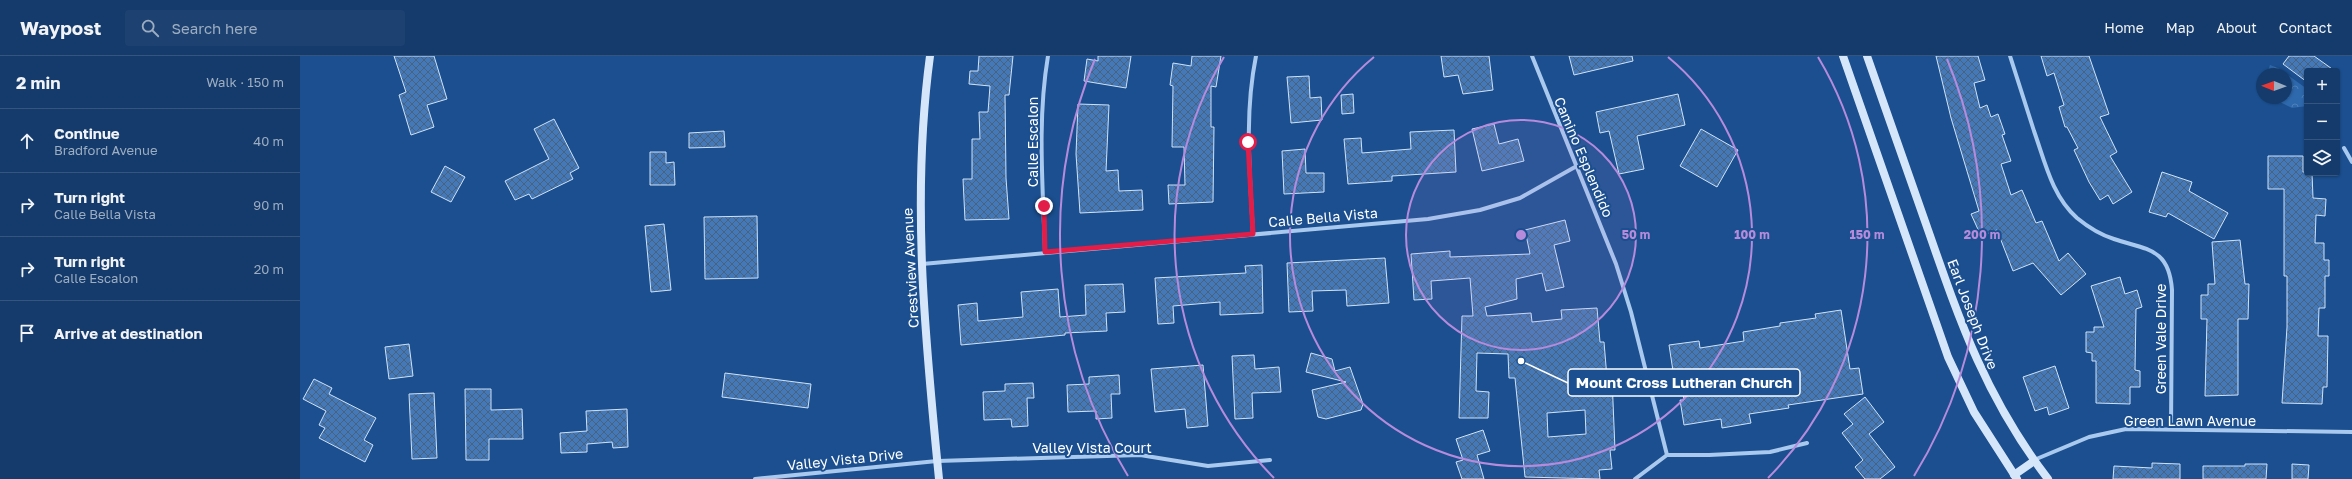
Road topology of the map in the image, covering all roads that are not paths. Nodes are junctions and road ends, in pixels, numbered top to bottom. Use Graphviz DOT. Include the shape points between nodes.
graph roads {
  1 [pos="930,56"];
  2 [pos="1048,56"];
  3 [pos="1256,56"];
  4 [pos="1532,56"];
  5 [pos="1843,56"];
  6 [pos="1867,56"];
  7 [pos="2010,56"];
  8 [pos="2344,148"];
  9 [pos="2352,162"];
  10 [pos="1575,167"];
  11 [pos="1253,234"];
  12 [pos="1045,252"];
  13 [pos="921,264"];
  14 [pos="2171,429"];
  15 [pos="2352,432"];
  16 [pos="1807,442"];
  17 [pos="1667,455"];
  18 [pos="1270,460"];
  19 [pos="2034,460"];
  20 [pos="937,461"];
  21 [pos="2016,477"];
  22 [pos="755,479"];
  23 [pos="939,479"];
  24 [pos="1635,479"];
  25 [pos="2048,479"];
  1 -- 13 [label="main road, Crestview Avenue" via="921,153"];
  2 -- 12 [label="street, Calle Escalon" via="1042,111"];
  3 -- 11 [label="street" via="1248,102"];
  4 -- 10 [label="street, Camino Esplendido"];
  5 -- 21 [label="main road" via="1948,357 1974,412"];
  6 -- 19 [label="main road, Earl Joseph Drive" via="1971,350 1998,405"];
  7 -- 14 [label="street, Green Vale Drive" via="2049,176 2061,199 2088,226 2115,240 2152,250 2169,271 2172,290"];
  8 -- 9 [label="street"];
  10 -- 11 [label="street, Calle Bella Vista" via="1520,198 1480,210 1428,218"];
  10 -- 17 [label="street, Camino Esplendido" via="1592,204 1622,285"];
  11 -- 12 [label="street, Calle Bella Vista"];
  12 -- 13 [label="street, Calle Bella Vista"];
  13 -- 20 [label="main road, Crestview Avenue"];
  14 -- 15 [label="street, Green Lawn Avenue"];
  14 -- 19 [label="street, Green Lawn Avenue" via="2126,429 2106,432"];
  16 -- 17 [label="street" via="1770,452"];
  17 -- 24 [label="street"];
  18 -- 20 [label="street, Valley Vista Court" via="1208,466 1140,455"];
  19 -- 21 [label="main road"];
  19 -- 25 [label="main road, Earl Joseph Drive"];
  20 -- 22 [label="street, Valley Vista Drive"];
  20 -- 23 [label="main road, Crestview Avenue"];
}
